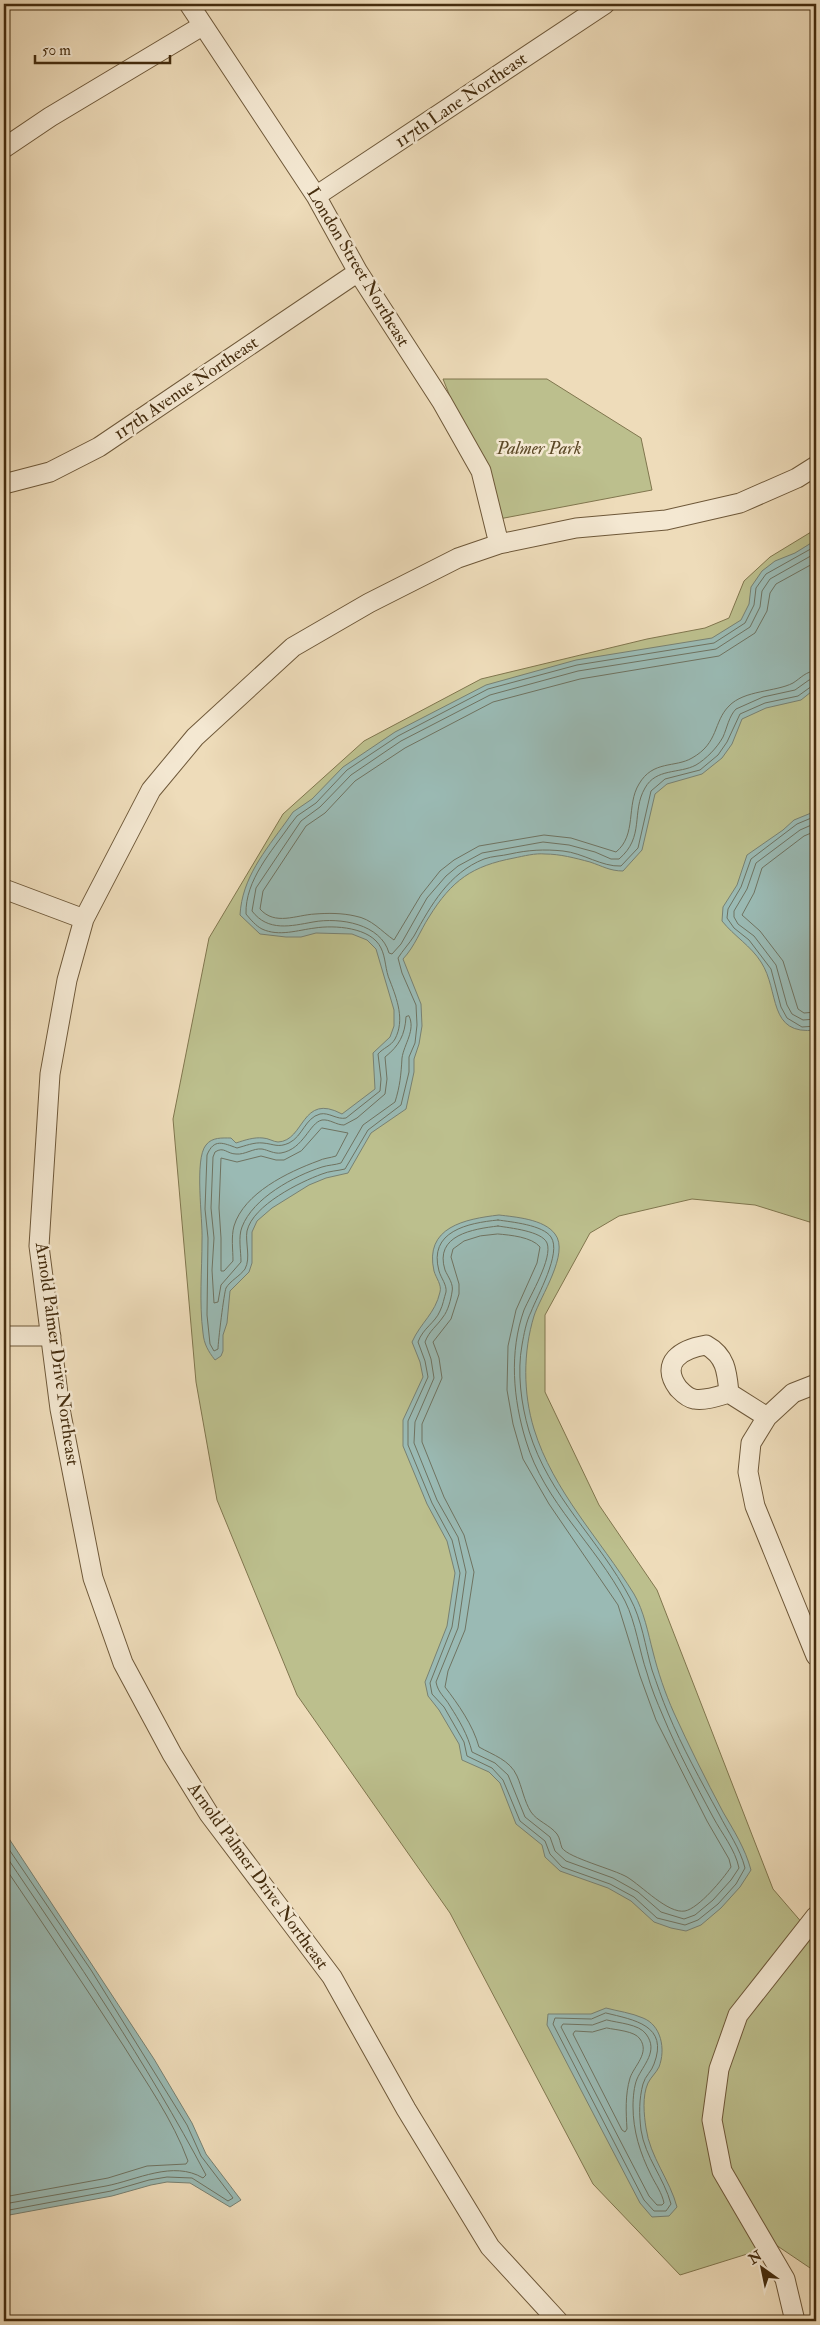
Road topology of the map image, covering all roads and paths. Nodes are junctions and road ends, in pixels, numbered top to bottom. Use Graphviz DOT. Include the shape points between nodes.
graph roads {
  1 [pos="189,4"];
  2 [pos="605,4"];
  3 [pos="202,26"];
  4 [pos="4,148"];
  5 [pos="316,196"];
  6 [pos="358,272"];
  7 [pos="816,466"];
  8 [pos="4,484"];
  9 [pos="499,544"];
  10 [pos="4,890"];
  11 [pos="84,919"];
  12 [pos="4,1336"];
  13 [pos="51,1336"];
  14 [pos="816,1384"];
  15 [pos="729,1393"];
  16 [pos="766,1417"];
  17 [pos="816,1656"];
  18 [pos="816,1916"];
  19 [pos="558,2321"];
  20 [pos="795,2321"];
  1 -- 3 [label="street, London Street Northeast"];
  2 -- 5 [label="street, 117th Lane Northeast"];
  3 -- 4 [label="street"];
  3 -- 5 [label="street, London Street Northeast"];
  5 -- 6 [label="street, London Street Northeast"];
  6 -- 8 [label="street, 117th Avenue Northeast" via="99,447 50,472"];
  6 -- 9 [label="street, London Street Northeast" via="442,402 481,471"];
  7 -- 9 [label="street, Arnold Palmer Drive Northeast" via="798,478 740,502 666,520 576,528"];
  9 -- 11 [label="street, Arnold Palmer Drive Northeast" via="458,558 369,603 293,647 245,690 195,736 151,790"];
  10 -- 11 [label="street"];
  11 -- 13 [label="street, Arnold Palmer Drive Northeast" via="67,980 50,1074 39,1246"];
  12 -- 13 [label="street"];
  13 -- 19 [label="street, Arnold Palmer Drive Northeast" via="60,1410 93,1578 123,1663 209,1814 332,1977 406,2109 490,2247"];
  14 -- 16 [label="street" via="793,1393"];
  15 -- 16 [label="street"];
  16 -- 17 [label="street" via="751,1443 748,1472 755,1506"];
  18 -- 20 [label="street" via="738,2015 719,2069 712,2120 722,2171 784,2279"];
}
